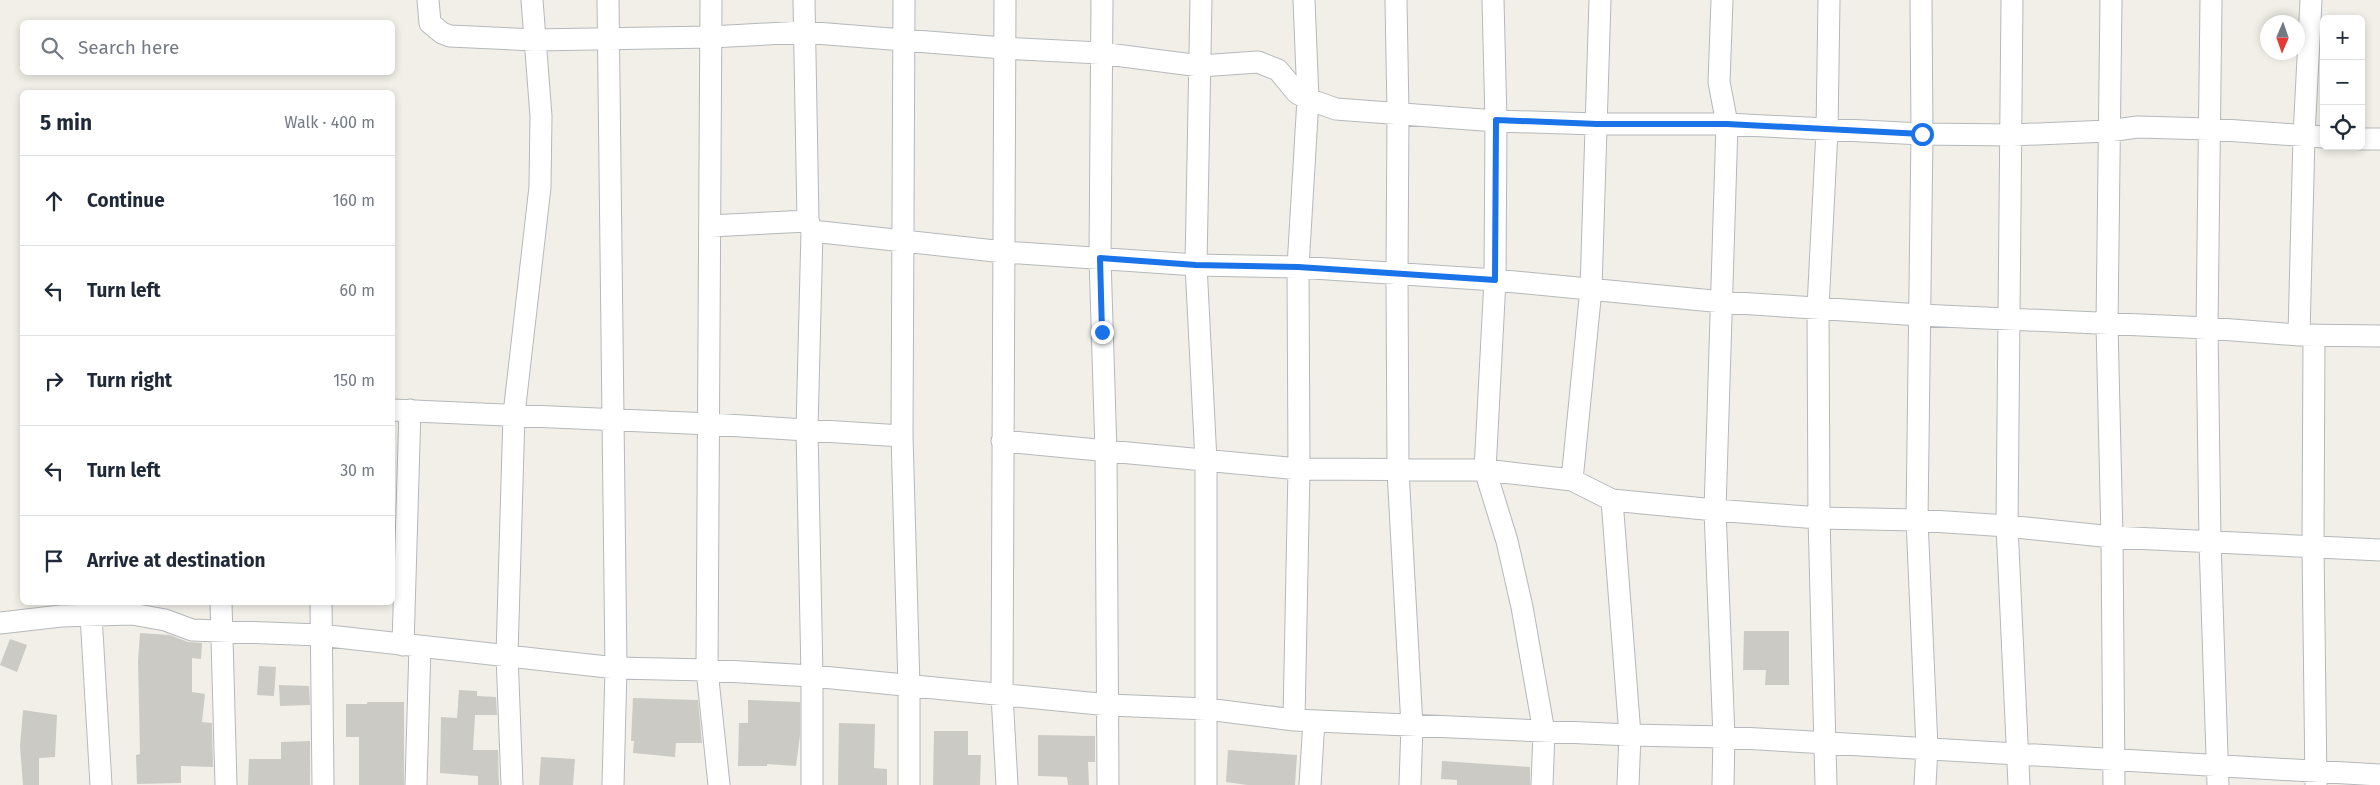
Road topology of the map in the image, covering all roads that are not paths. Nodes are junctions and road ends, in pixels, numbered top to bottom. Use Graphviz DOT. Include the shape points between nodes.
graph roads {
  1 [pos="428,0"];
  2 [pos="532,0"];
  3 [pos="608,0"];
  4 [pos="711,0"];
  5 [pos="804,0"];
  6 [pos="904,0"];
  7 [pos="1004,0"];
  8 [pos="1102,0"];
  9 [pos="1201,0"];
  10 [pos="1304,0"];
  11 [pos="1396,0"];
  12 [pos="1493,0"];
  13 [pos="1600,0"];
  14 [pos="1722,0"];
  15 [pos="1829,0"];
  16 [pos="1920,0"];
  17 [pos="2012,0"];
  18 [pos="2111,0"];
  19 [pos="2211,0"];
  20 [pos="2311,0"];
  21 [pos="803,32"];
  22 [pos="609,37"];
  23 [pos="711,37"];
  24 [pos="904,39"];
  25 [pos="534,40"];
  26 [pos="1004,48"];
  27 [pos="1100,53"];
  28 [pos="1200,66"];
  29 [pos="1308,99"];
  30 [pos="1398,113"];
  31 [pos="1496,120"];
  32 [pos="1597,124"];
  33 [pos="1727,124"];
  34 [pos="2210,129"];
  35 [pos="1827,130"];
  36 [pos="2108,131"];
  37 [pos="1922,134"];
  38 [pos="2012,135"];
  39 [pos="2314,137"];
  40 [pos="2365,139"];
  41 [pos="2380,140"];
  42 [pos="710,226"];
  43 [pos="810,226"];
  44 [pos="904,242"];
  45 [pos="1004,252"];
  46 [pos="1100,258"];
  47 [pos="1196,265"];
  48 [pos="1298,267"];
  49 [pos="1397,275"];
  50 [pos="1495,280"];
  51 [pos="1591,289"];
  52 [pos="1723,302"];
  53 [pos="1818,307"];
  54 [pos="1920,315"];
  55 [pos="2009,320"];
  56 [pos="2107,325"];
  57 [pos="2207,328"];
  58 [pos="2306,335"];
  59 [pos="2380,336"];
  60 [pos="401,410"];
  61 [pos="514,414"];
  62 [pos="613,420"];
  63 [pos="710,424"];
  64 [pos="807,429"];
  65 [pos="902,436"];
  66 [pos="1002,442"];
  67 [pos="1106,452"];
  68 [pos="1206,461"];
  69 [pos="1299,469"];
  70 [pos="1485,470"];
  71 [pos="1398,471"];
  72 [pos="1572,480"];
  73 [pos="1612,500"];
  74 [pos="1715,510"];
  75 [pos="1819,518"];
  76 [pos="1917,520"];
  77 [pos="2007,526"];
  78 [pos="2112,536"];
  79 [pos="2210,542"];
  80 [pos="2313,547"];
  81 [pos="2380,550"];
  82 [pos="221,605"];
  83 [pos="321,605"];
  84 [pos="91,615"];
  85 [pos="0,623"];
  86 [pos="221,632"];
  87 [pos="320,635"];
  88 [pos="412,645"];
  89 [pos="507,655"];
  90 [pos="616,668"];
  91 [pos="708,670"];
  92 [pos="812,676"];
  93 [pos="909,686"];
  94 [pos="1002,696"];
  95 [pos="1109,705"];
  96 [pos="1207,709"];
  97 [pos="1304,720"];
  98 [pos="1412,726"];
  99 [pos="1544,732"];
  100 [pos="1630,735"];
  101 [pos="1724,737"];
  102 [pos="1827,742"];
  103 [pos="1927,748"];
  104 [pos="2019,754"];
  105 [pos="2114,759"];
  106 [pos="2218,775"];
  107 [pos="2380,775"];
  108 [pos="2316,778"];
  109 [pos="100,785"];
  110 [pos="226,785"];
  111 [pos="323,785"];
  112 [pos="416,785"];
  113 [pos="512,785"];
  114 [pos="613,785"];
  115 [pos="719,785"];
  116 [pos="812,785"];
  117 [pos="909,785"];
  118 [pos="1007,785"];
  119 [pos="1108,785"];
  120 [pos="1206,785"];
  121 [pos="1310,785"];
  122 [pos="1410,785"];
  123 [pos="1542,785"];
  124 [pos="1628,785"];
  125 [pos="1723,785"];
  126 [pos="1826,785"];
  127 [pos="1925,785"];
  128 [pos="2019,785"];
  129 [pos="2114,785"];
  1 -- 25 [label="street" via="430,22 442,33 465,38"];
  2 -- 25 [label="street"];
  3 -- 22 [label="street"];
  4 -- 23 [label="street"];
  5 -- 21 [label="street"];
  6 -- 24 [label="street"];
  7 -- 26 [label="street"];
  8 -- 27 [label="street"];
  9 -- 28 [label="street"];
  10 -- 29 [label="street"];
  11 -- 30 [label="street"];
  12 -- 31 [label="street"];
  13 -- 32 [label="street"];
  14 -- 33 [label="street" via="1719,82"];
  15 -- 35 [label="street"];
  16 -- 37 [label="street"];
  17 -- 38 [label="street"];
  18 -- 36 [label="street"];
  19 -- 34 [label="street"];
  20 -- 39 [label="street"];
  21 -- 23 [label="street"];
  21 -- 24 [label="street"];
  21 -- 43 [label="street"];
  22 -- 23 [label="street"];
  22 -- 25 [label="street"];
  22 -- 62 [label="street"];
  23 -- 42 [label="street"];
  24 -- 26 [label="street"];
  24 -- 44 [label="street"];
  25 -- 61 [label="street" via="541,116 540,187"];
  26 -- 27 [label="street"];
  26 -- 45 [label="street"];
  27 -- 28 [label="street"];
  27 -- 46 [label="street"];
  28 -- 29 [label="street" via="1258,62 1278,70 1298,93"];
  28 -- 47 [label="street"];
  29 -- 30 [label="street" via="1336,109"];
  29 -- 48 [label="street"];
  30 -- 31 [label="street"];
  30 -- 49 [label="street"];
  31 -- 32 [label="street"];
  31 -- 50 [label="street"];
  32 -- 33 [label="street"];
  32 -- 51 [label="street"];
  33 -- 35 [label="street"];
  33 -- 52 [label="street"];
  34 -- 36 [label="street" via="2138,127"];
  34 -- 39 [label="street"];
  34 -- 57 [label="street"];
  35 -- 37 [label="street"];
  35 -- 53 [label="street"];
  36 -- 38 [label="street"];
  36 -- 56 [label="street"];
  37 -- 38 [label="street"];
  37 -- 54 [label="street"];
  38 -- 55 [label="street"];
  39 -- 58 [label="street"];
  40 -- 41 [label="street"];
  42 -- 43 [label="street"];
  42 -- 63 [label="street"];
  43 -- 44 [label="street"];
  43 -- 64 [label="street"];
  44 -- 45 [label="street"];
  44 -- 65 [label="street"];
  45 -- 46 [label="street"];
  45 -- 66 [label="street"];
  46 -- 47 [label="street"];
  46 -- 67 [label="street"];
  47 -- 48 [label="street"];
  47 -- 68 [label="street"];
  48 -- 49 [label="street"];
  48 -- 69 [label="street"];
  49 -- 50 [label="street"];
  49 -- 71 [label="street"];
  50 -- 51 [label="street"];
  50 -- 70 [label="street"];
  51 -- 52 [label="street"];
  51 -- 72 [label="street"];
  52 -- 53 [label="street"];
  52 -- 74 [label="street"];
  53 -- 54 [label="street"];
  53 -- 75 [label="street"];
  54 -- 55 [label="street"];
  54 -- 76 [label="street"];
  55 -- 56 [label="street"];
  55 -- 77 [label="street"];
  56 -- 57 [label="street"];
  56 -- 78 [label="street"];
  57 -- 58 [label="street"];
  57 -- 79 [label="street"];
  58 -- 59 [label="street"];
  58 -- 80 [label="street"];
  60 -- 61 [label="street"];
  60 -- 88 [label="street"];
  61 -- 62 [label="street"];
  61 -- 89 [label="street"];
  62 -- 63 [label="street"];
  62 -- 90 [label="street"];
  63 -- 64 [label="street"];
  63 -- 91 [label="street"];
  64 -- 65 [label="street"];
  64 -- 92 [label="street"];
  65 -- 93 [label="street"];
  66 -- 67 [label="street"];
  66 -- 94 [label="street"];
  67 -- 68 [label="street"];
  67 -- 95 [label="street"];
  68 -- 69 [label="street"];
  68 -- 96 [label="street"];
  69 -- 71 [label="street"];
  69 -- 97 [label="street"];
  70 -- 71 [label="street"];
  70 -- 72 [label="street"];
  70 -- 99 [label="street" via="1516,579"];
  71 -- 98 [label="street"];
  72 -- 73 [label="street"];
  73 -- 74 [label="street"];
  73 -- 100 [label="street"];
  74 -- 75 [label="street"];
  74 -- 101 [label="street"];
  75 -- 76 [label="street"];
  75 -- 102 [label="street"];
  76 -- 77 [label="street"];
  76 -- 103 [label="street"];
  77 -- 78 [label="street"];
  77 -- 104 [label="street"];
  78 -- 79 [label="street"];
  78 -- 105 [label="street"];
  79 -- 80 [label="street"];
  79 -- 106 [label="street"];
  80 -- 81 [label="street"];
  80 -- 108 [label="street"];
  82 -- 86 [label="street"];
  83 -- 87 [label="street"];
  84 -- 85 [label="street"];
  84 -- 86 [label="street" via="132,614 165,620 192,630"];
  84 -- 109 [label="street"];
  86 -- 87 [label="street"];
  86 -- 110 [label="street"];
  87 -- 88 [label="street"];
  87 -- 111 [label="street"];
  88 -- 89 [label="street"];
  88 -- 112 [label="street"];
  89 -- 90 [label="street"];
  89 -- 113 [label="street"];
  90 -- 91 [label="street"];
  90 -- 114 [label="street"];
  91 -- 92 [label="street"];
  91 -- 115 [label="street"];
  92 -- 93 [label="street"];
  92 -- 116 [label="street"];
  93 -- 94 [label="street"];
  93 -- 117 [label="street"];
  94 -- 95 [label="street"];
  94 -- 118 [label="street"];
  95 -- 96 [label="street"];
  95 -- 119 [label="street"];
  96 -- 97 [label="street"];
  96 -- 120 [label="street"];
  97 -- 98 [label="street"];
  97 -- 121 [label="street"];
  98 -- 99 [label="street"];
  98 -- 122 [label="street"];
  99 -- 100 [label="street"];
  99 -- 123 [label="street"];
  100 -- 101 [label="street"];
  100 -- 124 [label="street"];
  101 -- 102 [label="street"];
  101 -- 125 [label="street"];
  102 -- 103 [label="street"];
  102 -- 126 [label="street"];
  103 -- 104 [label="street"];
  103 -- 127 [label="street"];
  104 -- 105 [label="street"];
  104 -- 128 [label="street"];
  105 -- 106 [label="street"];
  105 -- 129 [label="street"];
  106 -- 108 [label="street"];
  107 -- 108 [label="street"];
}
